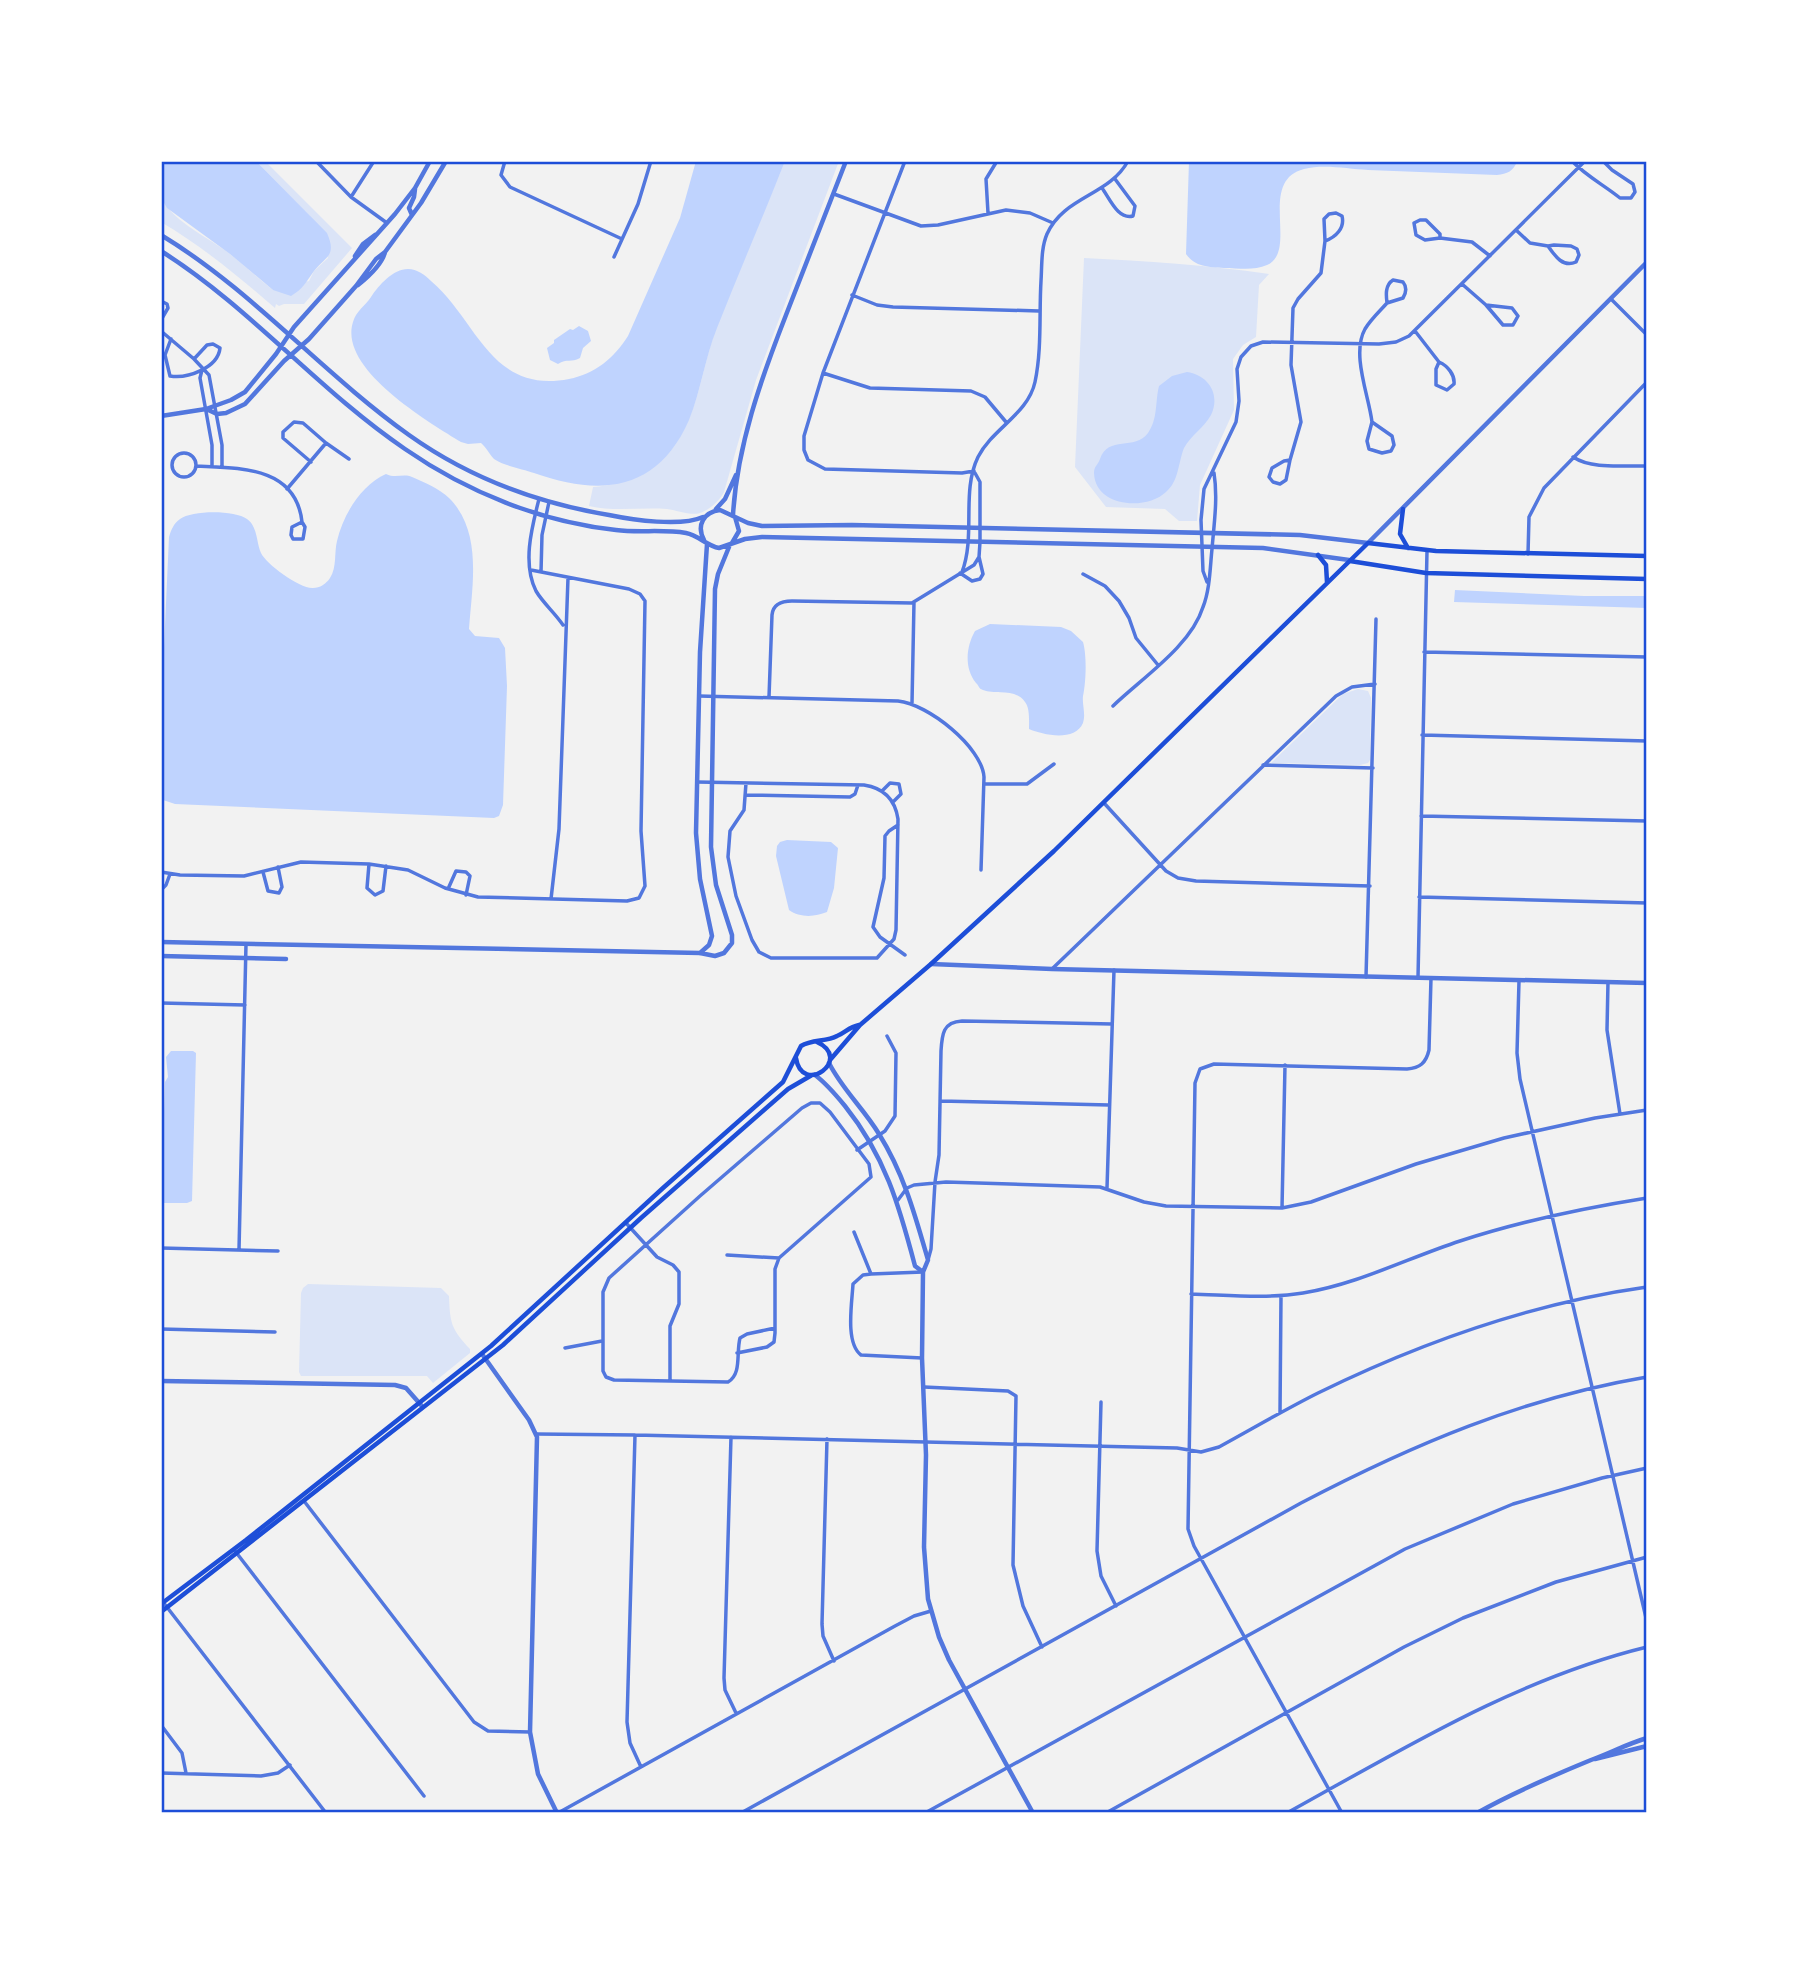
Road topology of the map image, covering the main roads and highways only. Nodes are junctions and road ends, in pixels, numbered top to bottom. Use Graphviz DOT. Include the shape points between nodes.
graph roads {
  1 [pos="1403,509"];
  2 [pos="1409,549"];
  3 [pos="1318,555"];
  4 [pos="1647,556"];
  5 [pos="1349,561"];
  6 [pos="1647,579"];
  7 [pos="1327,583"];
  8 [pos="860,1025"];
  9 [pos="813,1041"];
  10 [pos="796,1057"];
  11 [pos="829,1061"];
  12 [pos="813,1075"];
  13 [pos="302,1499"];
  14 [pos="235,1551"];
  15 [pos="162,1603"];
  16 [pos="161,1612"];
  1 -- 2 [label="main road" via="1400,534"];
  2 -- 4 [label="main road"];
  2 -- 5 [label="main road" via="1368,543"];
  3 -- 7 [label="main road" via="1326,565"];
  5 -- 6 [label="main road" via="1426,573"];
  5 -- 7 [label="main road"];
  7 -- 8 [label="main road" via="1104,803"];
  8 -- 9 [label="main road"];
  8 -- 11 [label="main road"];
  9 -- 10 [label="main road" via="801,1046"];
  9 -- 11 [label="main road" via="825,1047"];
  10 -- 12 [label="main road" via="800,1069"];
  10 -- 13 [label="main road" via="783,1082 482,1354"];
  11 -- 12 [label="main road" via="824,1071"];
  12 -- 13 [label="main road" via="788,1089 516,1335"];
  13 -- 14 [label="main road"];
  14 -- 15 [label="main road"];
  14 -- 16 [label="main road"];
}
